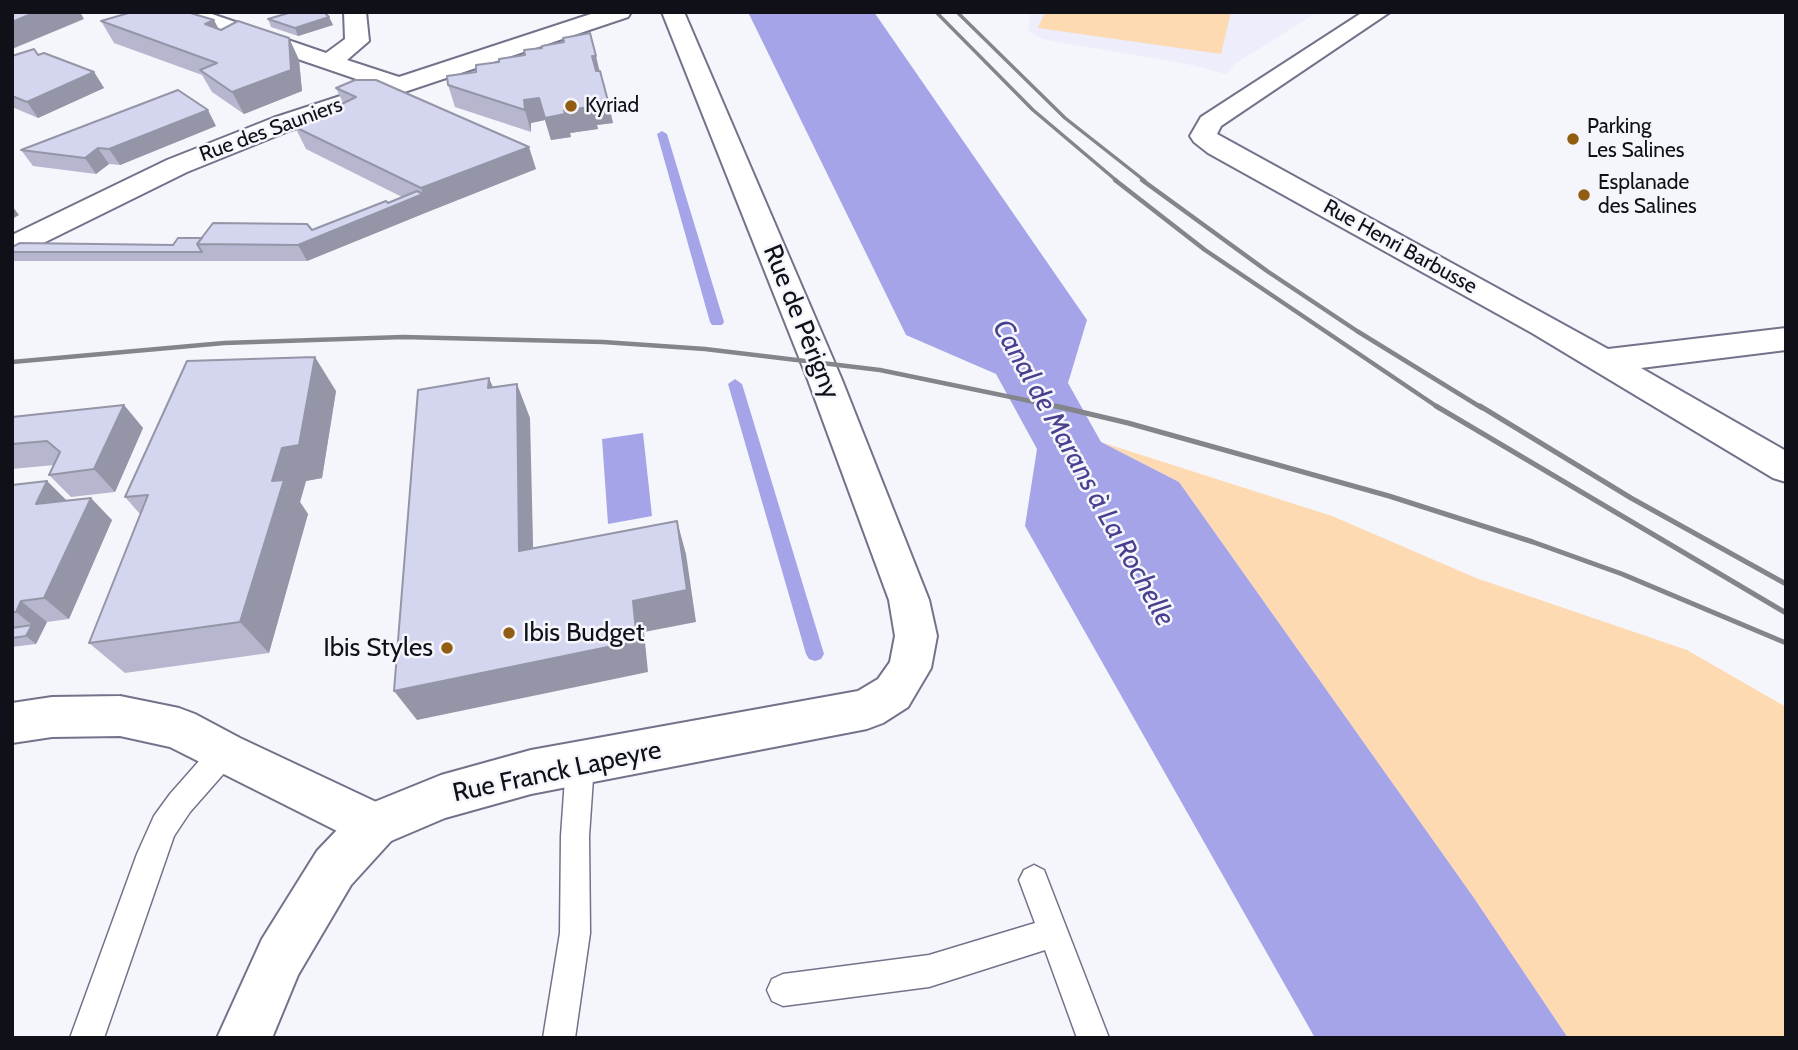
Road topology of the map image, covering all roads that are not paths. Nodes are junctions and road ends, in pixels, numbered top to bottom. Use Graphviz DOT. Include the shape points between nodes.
graph roads {
  1 [pos="183,12"];
  2 [pos="355,12"];
  3 [pos="620,12"];
  4 [pos="673,12"];
  5 [pos="1380,12"];
  6 [pos="328,62"];
  7 [pos="398,85"];
  8 [pos="12,247"];
  9 [pos="1786,339"];
  10 [pos="1605,362"];
  11 [pos="1786,468"];
  12 [pos="916,636"];
  13 [pos="12,723"];
  14 [pos="224,753"];
  15 [pos="580,764"];
  16 [pos="374,825"];
  17 [pos="1034,880"];
  18 [pos="1054,932"];
  19 [pos="783,990"];
  20 [pos="86,1038"];
  21 [pos="244,1038"];
  22 [pos="559,1038"];
  23 [pos="1093,1038"];
  1 -- 6 [label="street"];
  2 -- 6 [label="street" via="357,41"];
  3 -- 7 [label="street, Rue des Sauniers"];
  4 -- 12 [label="street, Rue de Périgny" via="825,380 909,600"];
  5 -- 10 [label="street, Rue Henri Barbusse" via="1210,122 1203,136"];
  6 -- 7 [label="street"];
  7 -- 8 [label="street, Rue des Sauniers" via="177,166"];
  9 -- 10 [label="street"];
  10 -- 11 [label="street, Rue Henri Barbusse"];
  12 -- 15 [label="street, Rue Franck Lapeyre" via="910,668 893,692 867,709"];
  13 -- 14 [label="street" via="120,716 179,728"];
  14 -- 16 [label="street"];
  14 -- 20 [label="lane" via="164,826"];
  15 -- 16 [label="street, Rue Franck Lapeyre" via="440,797"];
  15 -- 22 [label="lane" via="575,933"];
  16 -- 21 [label="street" via="334,868 279,957"];
  17 -- 18 [label="lane"];
  18 -- 19 [label="lane" via="929,971"];
  18 -- 23 [label="lane"];
}
